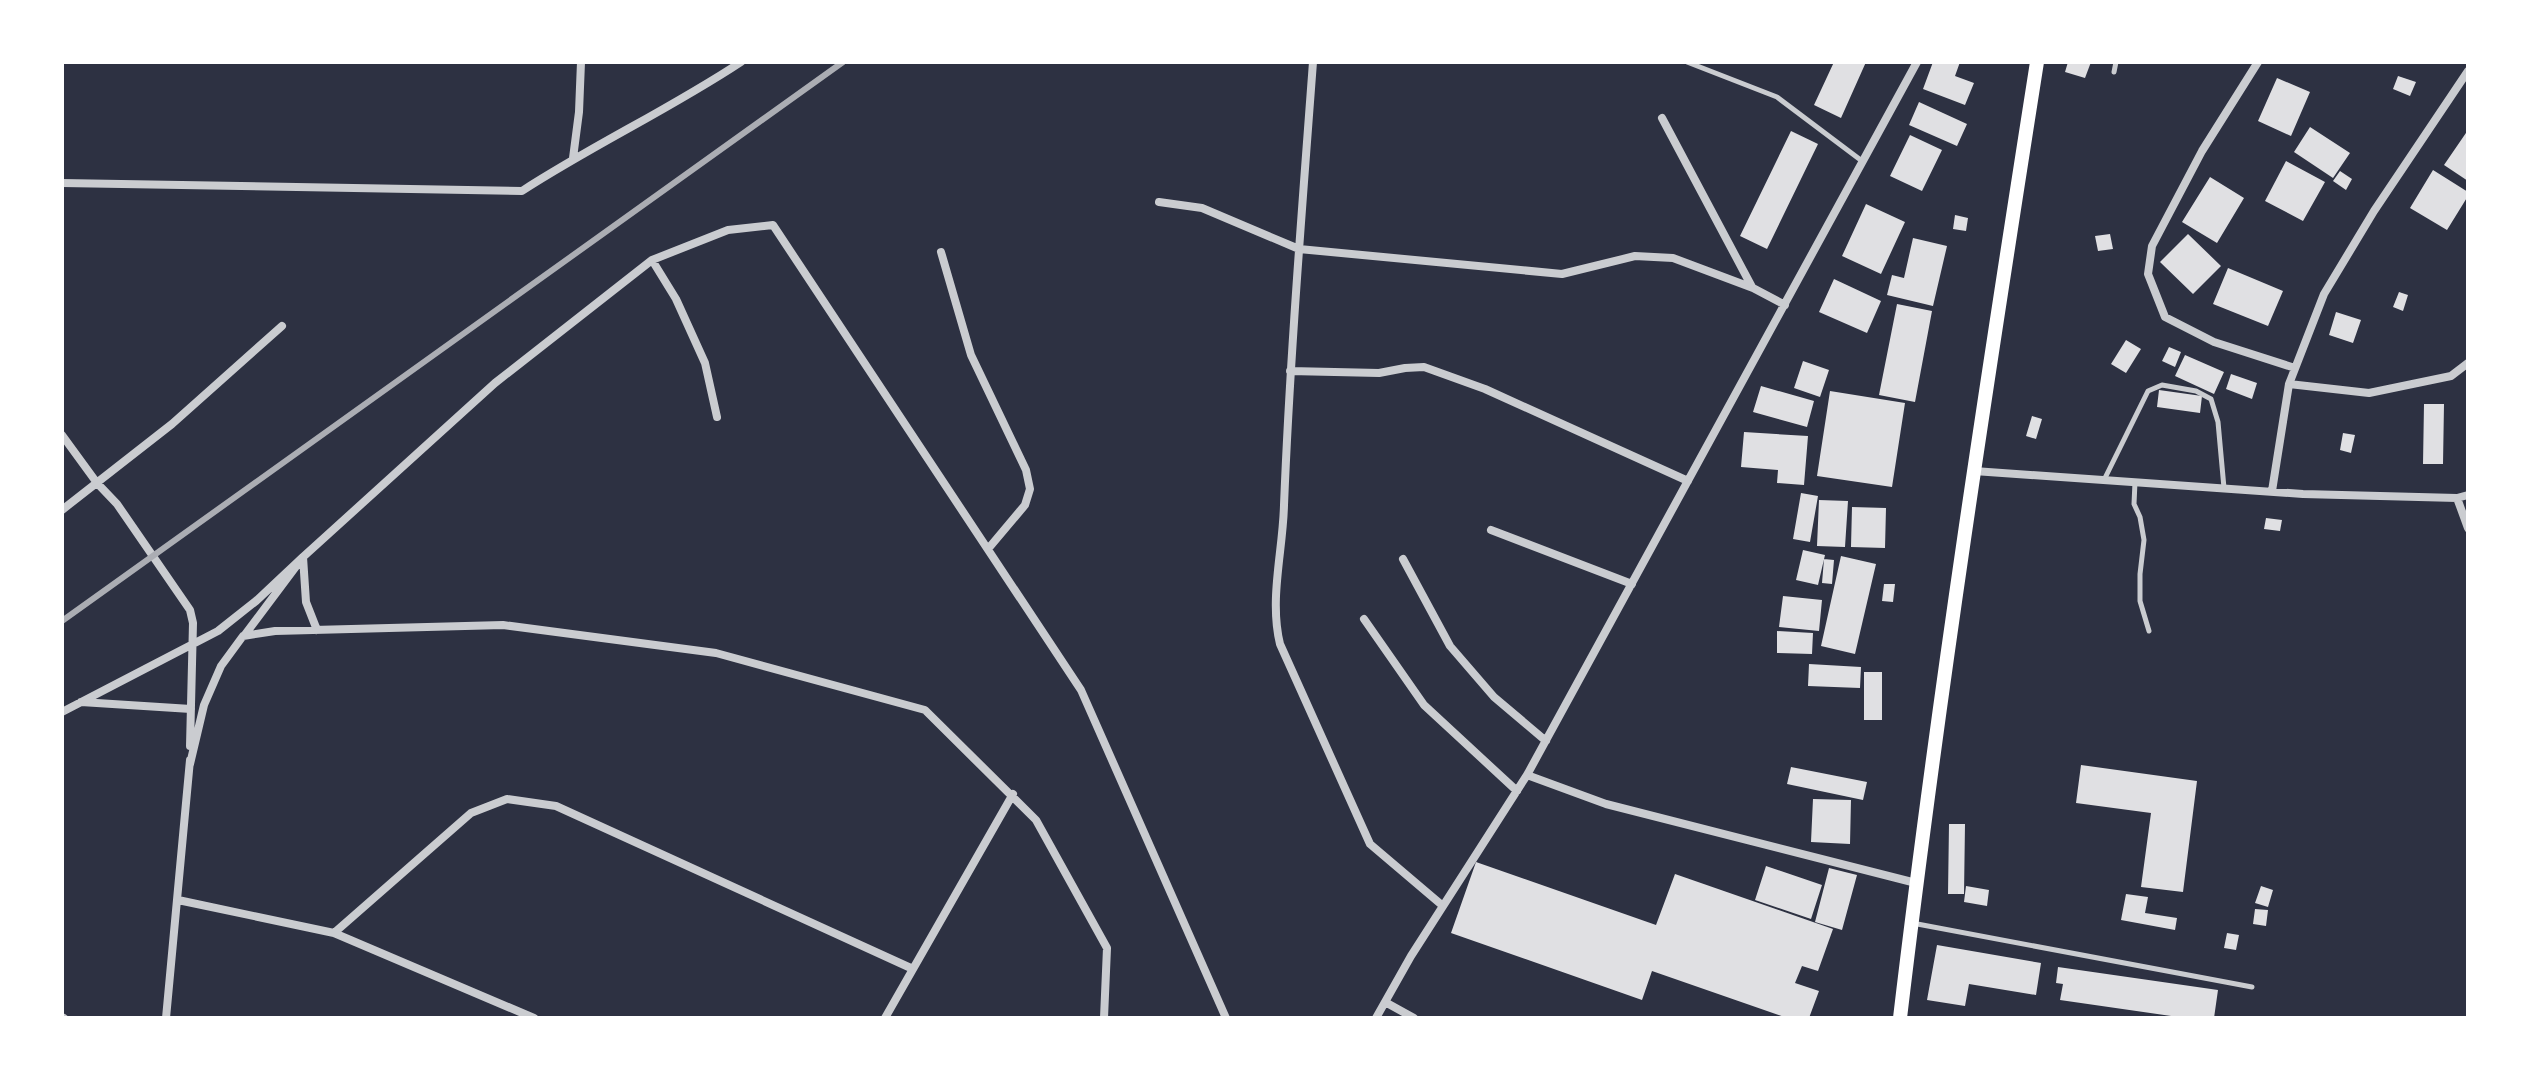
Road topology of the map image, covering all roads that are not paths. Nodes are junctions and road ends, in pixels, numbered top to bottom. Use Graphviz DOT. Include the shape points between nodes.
graph roads {
  1 [pos="581,62"];
  2 [pos="741,62"];
  3 [pos="1313,62"];
  4 [pos="1687,62"];
  5 [pos="1917,62"];
  6 [pos="2037,62"];
  7 [pos="2116,62"];
  8 [pos="2258,62"];
  9 [pos="2468,71"];
  10 [pos="2114,72"];
  11 [pos="1662,118"];
  12 [pos="573,158"];
  13 [pos="1863,162"];
  14 [pos="62,183"];
  15 [pos="1159,202"];
  16 [pos="1299,249"];
  17 [pos="941,252"];
  18 [pos="652,260"];
  19 [pos="1753,288"];
  20 [pos="1785,305"];
  21 [pos="282,326"];
  22 [pos="2468,363"];
  23 [pos="2295,368"];
  24 [pos="1290,371"];
  25 [pos="2289,384"];
  26 [pos="717,417"];
  27 [pos="62,435"];
  28 [pos="1974,471"];
  29 [pos="2104,480"];
  30 [pos="1688,481"];
  31 [pos="2135,482"];
  32 [pos="97,483"];
  33 [pos="2224,488"];
  34 [pos="2272,491"];
  35 [pos="2468,495"];
  36 [pos="2457,498"];
  37 [pos="62,510"];
  38 [pos="2468,528"];
  39 [pos="1491,530"];
  40 [pos="988,549"];
  41 [pos="303,557"];
  42 [pos="1403,559"];
  43 [pos="1632,584"];
  44 [pos="1364,619"];
  45 [pos="317,630"];
  46 [pos="2149,631"];
  47 [pos="243,636"];
  48 [pos="192,644"];
  49 [pos="80,702"];
  50 [pos="191,709"];
  51 [pos="62,712"];
  52 [pos="1546,741"];
  53 [pos="190,764"];
  54 [pos="1527,775"];
  55 [pos="1517,791"];
  56 [pos="1013,794"];
  57 [pos="1916,883"];
  58 [pos="178,900"];
  59 [pos="1443,906"];
  60 [pos="1911,923"];
  61 [pos="334,933"];
  62 [pos="913,969"];
  63 [pos="2252,987"];
  64 [pos="1385,1002"];
  65 [pos="166,1018"];
  66 [pos="534,1018"];
  67 [pos="885,1018"];
  68 [pos="1104,1018"];
  69 [pos="1226,1018"];
  70 [pos="1376,1018"];
  71 [pos="1414,1018"];
  72 [pos="1900,1018"];
  1 -- 12 [label="street"];
  2 -- 12 [label="street"];
  3 -- 16 [label="street"];
  4 -- 13 [label="lane" via="1777,97"];
  5 -- 13 [label="street"];
  6 -- 28 [label="main road"];
  7 -- 10 [label="lane"];
  8 -- 23 [label="street" via="2159,232 2148,274 2165,317 2214,342"];
  9 -- 23 [label="street" via="2324,294"];
  11 -- 19 [label="street"];
  12 -- 14 [label="street" via="522,191"];
  13 -- 20 [label="street"];
  15 -- 16 [label="street" via="1202,208"];
  16 -- 19 [label="street" via="1562,274 1635,256 1673,258"];
  16 -- 24 [label="street"];
  17 -- 40 [label="street" via="971,355 1030,489 1025,505"];
  18 -- 26 [label="street" via="705,363"];
  18 -- 40 [label="street" via="728,230 773,225"];
  18 -- 41 [label="street" via="495,383"];
  19 -- 20 [label="street"];
  20 -- 30 [label="street"];
  21 -- 32 [label="street"];
  22 -- 25 [label="street" via="2451,376 2369,393"];
  23 -- 25 [label="street"];
  24 -- 30 [label="street" via="1379,373 1424,367"];
  24 -- 59 [label="street" via="1275,609 1280,644 1370,844"];
  25 -- 34 [label="street"];
  27 -- 32 [label="street"];
  28 -- 29 [label="street"];
  28 -- 57 [label="main road"];
  29 -- 31 [label="street"];
  29 -- 33 [label="lane" via="2144,394 2162,385 2211,399"];
  30 -- 43 [label="street"];
  31 -- 33 [label="street"];
  31 -- 46 [label="lane" via="2134,504 2144,540 2140,601"];
  32 -- 37 [label="street"];
  32 -- 48 [label="street" via="190,610"];
  33 -- 34 [label="street"];
  34 -- 36 [label="street"];
  35 -- 36 [label="street"];
  36 -- 38 [label="street"];
  39 -- 43 [label="street"];
  40 -- 69 [label="street" via="1081,690"];
  41 -- 45 [label="street" via="306,602"];
  41 -- 47 [label="street"];
  41 -- 48 [label="street" via="218,631"];
  42 -- 52 [label="street" via="1450,646 1494,697"];
  43 -- 52 [label="street"];
  44 -- 55 [label="street" via="1424,705"];
  45 -- 47 [label="street"];
  45 -- 56 [label="street" via="503,625 716,653 925,710"];
  47 -- 53 [label="street" via="221,666 204,705"];
  48 -- 49 [label="street"];
  48 -- 50 [label="street"];
  49 -- 50 [label="street"];
  49 -- 51 [label="street"];
  50 -- 53 [label="street"];
  52 -- 54 [label="street"];
  53 -- 58 [label="street"];
  54 -- 55 [label="street"];
  54 -- 57 [label="street" via="1606,804"];
  55 -- 59 [label="street"];
  56 -- 62 [label="street"];
  56 -- 68 [label="street" via="1036,820 1107,948"];
  57 -- 60 [label="main road"];
  58 -- 61 [label="street"];
  58 -- 65 [label="street"];
  59 -- 64 [label="street"];
  60 -- 63 [label="lane"];
  60 -- 72 [label="main road"];
  61 -- 62 [label="street" via="471,813 507,799 556,806"];
  61 -- 66 [label="street"];
  62 -- 67 [label="street"];
  64 -- 70 [label="street"];
  64 -- 71 [label="street"];
}
